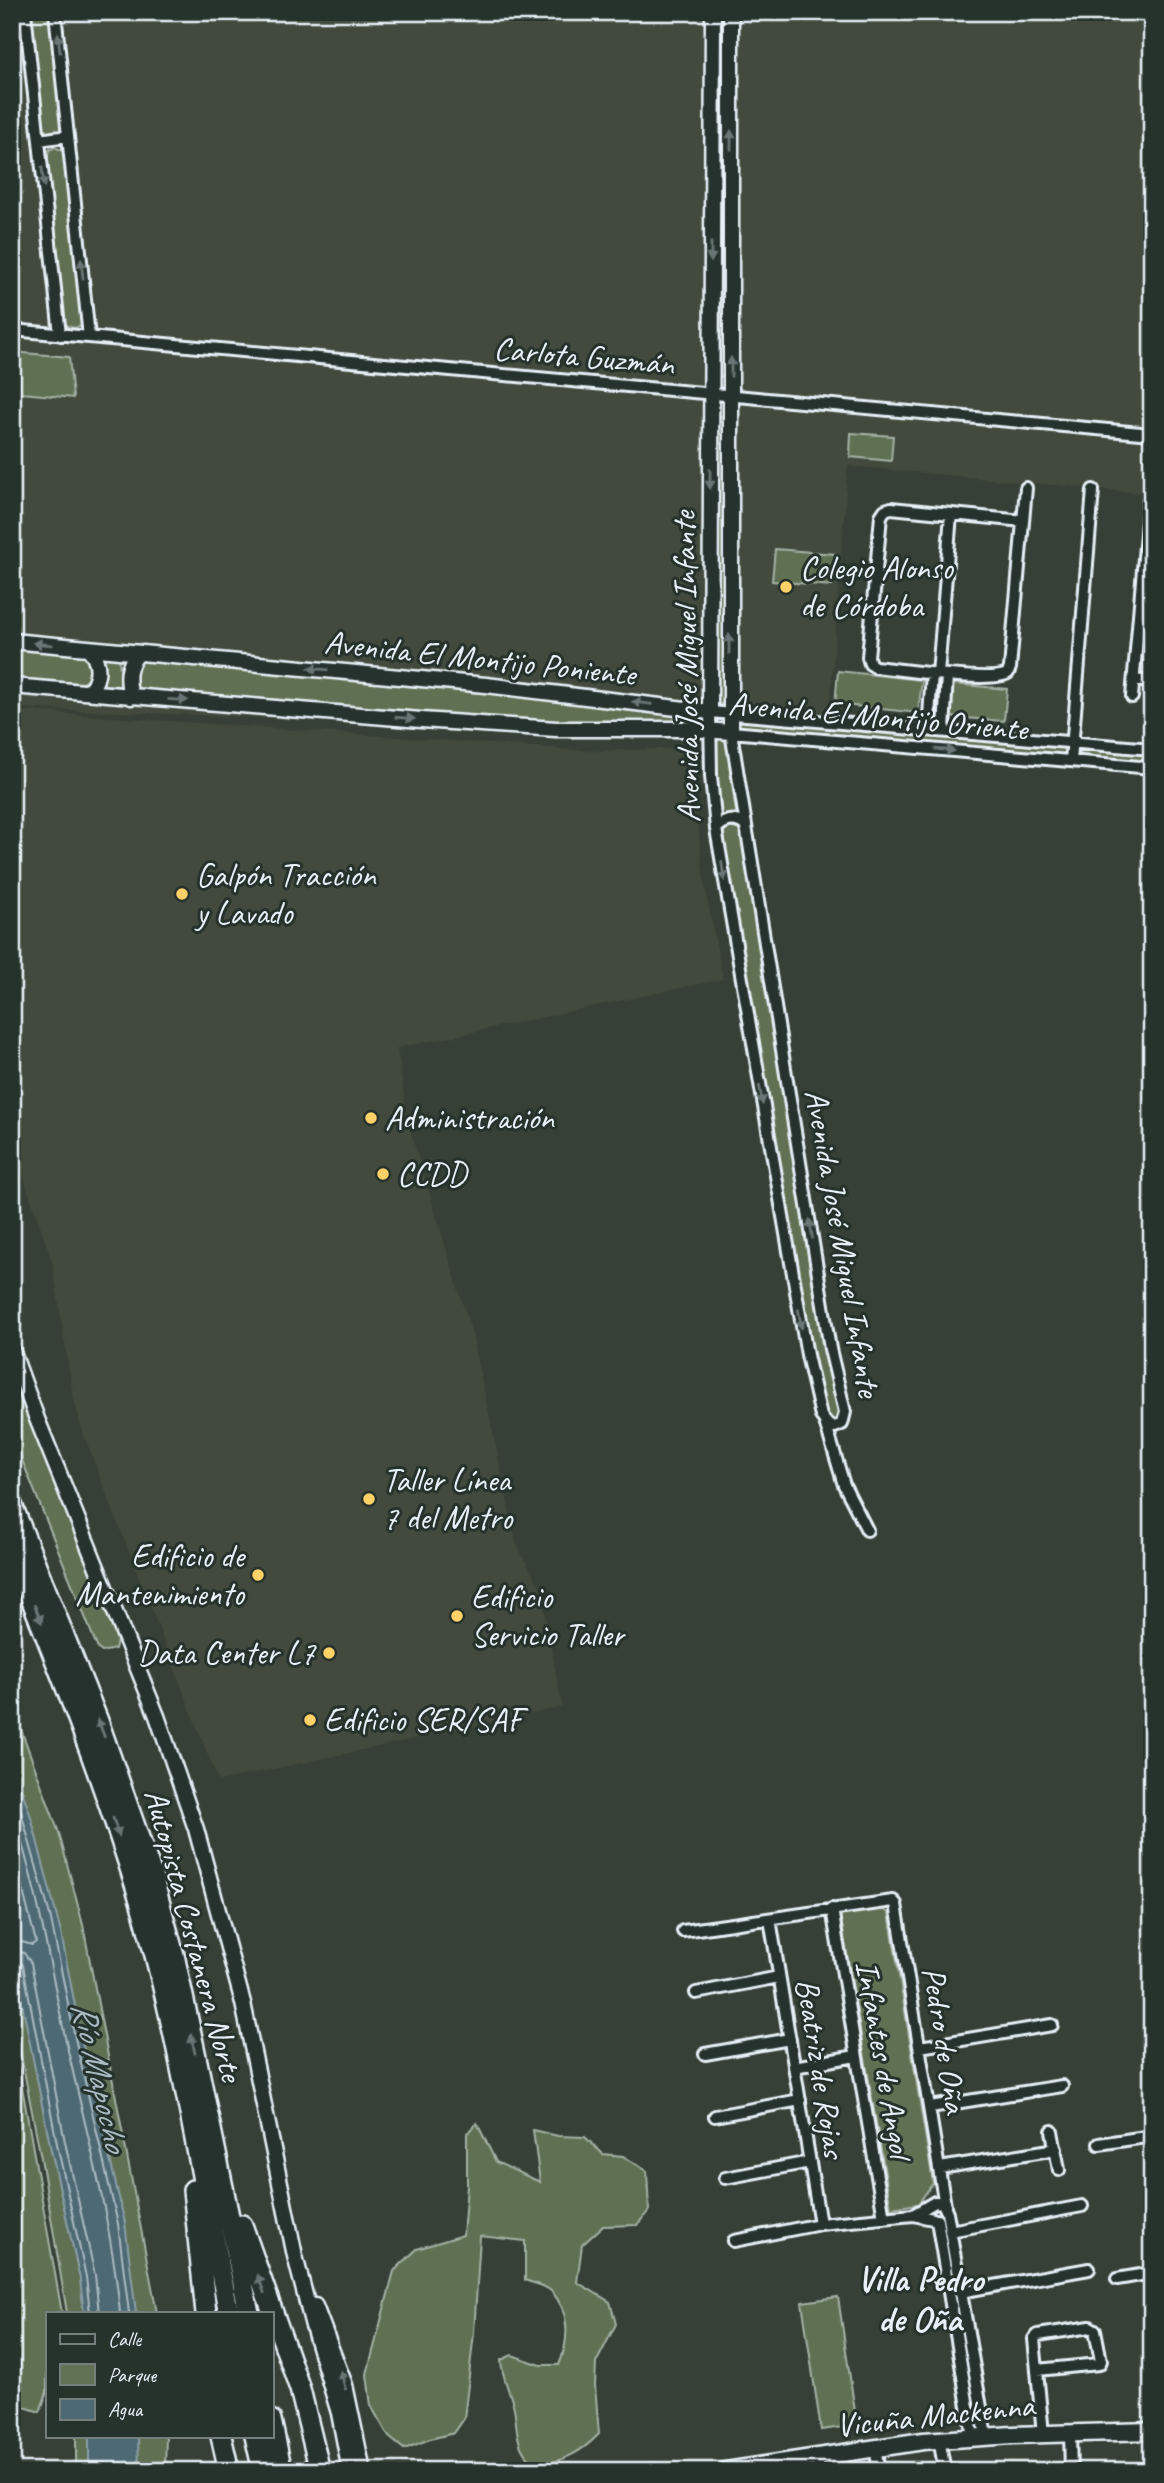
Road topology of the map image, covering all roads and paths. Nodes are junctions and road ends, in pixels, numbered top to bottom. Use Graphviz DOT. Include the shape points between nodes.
graph roads {
  1 [pos="25,12"];
  2 [pos="55,12"];
  3 [pos="713,12"];
  4 [pos="731,12"];
  5 [pos="68,136"];
  6 [pos="39,140"];
  7 [pos="711,212"];
  8 [pos="731,213"];
  9 [pos="12,330"];
  10 [pos="60,335"];
  11 [pos="89,337"];
  12 [pos="711,394"];
  13 [pos="730,396"];
  14 [pos="1152,434"];
  15 [pos="1026,488"];
  16 [pos="1093,490"];
  17 [pos="1149,499"];
  18 [pos="951,514"];
  19 [pos="1023,520"];
  20 [pos="1149,523"];
  21 [pos="12,641"];
  22 [pos="88,649"];
  23 [pos="139,653"];
  24 [pos="939,674"];
  25 [pos="1134,680"];
  26 [pos="1152,682"];
  27 [pos="12,686"];
  28 [pos="89,692"];
  29 [pos="131,697"];
  30 [pos="1132,697"];
  31 [pos="710,712"];
  32 [pos="729,712"];
  33 [pos="709,730"];
  34 [pos="928,730"];
  35 [pos="944,731"];
  36 [pos="731,732"];
  37 [pos="1073,742"];
  38 [pos="1152,749"];
  39 [pos="1071,761"];
  40 [pos="1152,768"];
  41 [pos="746,826"];
  42 [pos="716,829"];
  43 [pos="12,1350"];
  44 [pos="825,1422"];
  45 [pos="12,1505"];
  46 [pos="867,1530"];
  47 [pos="12,1551"];
  48 [pos="832,1909"];
  49 [pos="770,1919"];
  50 [pos="683,1931"];
  51 [pos="779,1978"];
  52 [pos="696,1993"];
  53 [pos="1052,2025"];
  54 [pos="790,2039"];
  55 [pos="920,2047"];
  56 [pos="705,2054"];
  57 [pos="856,2056"];
  58 [pos="794,2067"];
  59 [pos="1062,2086"];
  60 [pos="800,2100"];
  61 [pos="187,2102"];
  62 [pos="930,2107"];
  63 [pos="207,2111"];
  64 [pos="715,2116"];
  65 [pos="1052,2131"];
  66 [pos="1152,2136"];
  67 [pos="1099,2144"];
  68 [pos="1056,2149"];
  69 [pos="810,2162"];
  70 [pos="940,2168"];
  71 [pos="1059,2170"];
  72 [pos="725,2178"];
  73 [pos="1082,2206"];
  74 [pos="939,2207"];
  75 [pos="913,2215"];
  76 [pos="884,2218"];
  77 [pos="935,2219"];
  78 [pos="820,2224"];
  79 [pos="950,2231"];
  80 [pos="734,2241"];
  81 [pos="295,2256"];
  82 [pos="1089,2269"];
  83 [pos="1152,2273"];
  84 [pos="1117,2278"];
  85 [pos="960,2291"];
  86 [pos="206,2312"];
  87 [pos="229,2312"];
  88 [pos="249,2312"];
  89 [pos="272,2312"];
  90 [pos="273,2315"];
  91 [pos="1037,2370"];
  92 [pos="273,2429"];
  93 [pos="1152,2431"];
  94 [pos="1070,2433"];
  95 [pos="1043,2434"];
  96 [pos="979,2436"];
  97 [pos="221,2438"];
  98 [pos="255,2438"];
  99 [pos="939,2439"];
  100 [pos="875,2447"];
  101 [pos="818,2464"];
  102 [pos="754,2468"];
  103 [pos="229,2471"];
  104 [pos="262,2471"];
  105 [pos="282,2471"];
  106 [pos="320,2471"];
  107 [pos="350,2471"];
  108 [pos="363,2471"];
  109 [pos="726,2471"];
  110 [pos="879,2471"];
  111 [pos="945,2471"];
  112 [pos="1071,2471"];
  1 -- 6 [label="street"];
  5 -- 2 [label="street, one-way"];
  3 -- 7 [label="street, Avenida José Miguel Infante"];
  8 -- 4 [label="street, Avenida José Miguel Infante, one-way"];
  5 -- 6 [label="street"];
  11 -- 5 [label="street, one-way"];
  6 -- 10 [label="street, one-way"];
  7 -- 8 [label="street" via="720,218"];
  7 -- 12 [label="street, Avenida José Miguel Infante, one-way"];
  13 -- 8 [label="street, Avenida José Miguel Infante, one-way"];
  9 -- 10 [label="street, Carlota Guzmán"];
  10 -- 11 [label="street, Carlota Guzmán"];
  11 -- 12 [label="street, Carlota Guzmán"];
  12 -- 13 [label="street, Carlota Guzmán"];
  12 -- 31 [label="street, Avenida José Miguel Infante, one-way"];
  13 -- 14 [label="street, Carlota Guzmán"];
  32 -- 13 [label="street, Avenida José Miguel Infante, one-way"];
  15 -- 19 [label="street"];
  16 -- 37 [label="street"];
  17 -- 20 [label="street"];
  18 -- 19 [label="street"];
  18 -- 24 [label="street"];
  18 -- 24 [label="street" via="891,508 881,516 868,657 875,667"];
  19 -- 24 [label="street" via="1010,671 1001,678"];
  20 -- 25 [label="street"];
  22 -- 21 [label="street, Avenida El Montijo Poniente, one-way"];
  22 -- 23 [label="street, Avenida El Montijo Poniente"];
  22 -- 28 [label="street" via="98,669"];
  23 -- 29 [label="street" via="128,670"];
  31 -- 23 [label="street, Avenida El Montijo Poniente, one-way" via="486,685"];
  24 -- 34 [label="street"];
  24 -- 35 [label="street"];
  25 -- 26 [label="street"];
  25 -- 30 [label="street"];
  27 -- 28 [label="street, Avenida El Montijo Oriente"];
  28 -- 29 [label="street, Avenida El Montijo Oriente"];
  29 -- 33 [label="street, Avenida El Montijo Oriente, one-way" via="556,729"];
  31 -- 32 [label="street, Avenida El Montijo Poniente"];
  31 -- 33 [label="street, Avenida José Miguel Infante"];
  32 -- 34 [label="street, Avenida El Montijo Poniente"];
  32 -- 36 [label="street, Avenida José Miguel Infante"];
  33 -- 36 [label="street, Avenida El Montijo Oriente"];
  33 -- 42 [label="street, Avenida José Miguel Infante"];
  34 -- 35 [label="street, Avenida El Montijo Poniente"];
  35 -- 37 [label="street, Avenida El Montijo Poniente"];
  36 -- 39 [label="street, Avenida El Montijo Oriente, one-way"];
  36 -- 41 [label="street, Avenida José Miguel Infante"];
  37 -- 38 [label="street, Avenida El Montijo Poniente"];
  37 -- 39 [label="street"];
  39 -- 40 [label="street, Avenida El Montijo Oriente"];
  41 -- 42 [label="street" via="731,820"];
  44 -- 41 [label="street, Avenida José Miguel Infante, one-way" via="840,1426 845,1412 830,1349"];
  42 -- 44 [label="street, Avenida José Miguel Infante, one-way" via="802,1328"];
  43 -- 81 [label="street" via="157,1716 196,1829 243,2003"];
  44 -- 46 [label="street" via="844,1485"];
  63 -- 45 [label="highway, Autopista Costanera Norte, one-way" via="174,1955 141,1837"];
  47 -- 61 [label="highway, Autopista Costanera Norte, one-way" via="105,1790 156,1961"];
  48 -- 49 [label="street"];
  48 -- 55 [label="street, Pedro de Oña" via="896,1904"];
  48 -- 57 [label="street, Infantes de Angol"];
  49 -- 50 [label="street"];
  49 -- 51 [label="street, Beatriz de Rojas"];
  51 -- 52 [label="street"];
  51 -- 54 [label="street, Beatriz de Rojas"];
  53 -- 55 [label="street"];
  54 -- 56 [label="street"];
  54 -- 58 [label="street, Beatriz de Rojas"];
  55 -- 62 [label="street, Pedro de Oña"];
  57 -- 58 [label="street"];
  57 -- 76 [label="street, Infantes de Angol"];
  58 -- 60 [label="street, Beatriz de Rojas"];
  59 -- 62 [label="street"];
  60 -- 64 [label="street"];
  60 -- 69 [label="street, Beatriz de Rojas"];
  61 -- 86 [label="highway"];
  61 -- 87 [label="highway, Autopista Costanera Norte"];
  62 -- 70 [label="street, Pedro de Oña"];
  63 -- 88 [label="highway, Autopista Costanera Norte"];
  89 -- 63 [label="highway, one-way"];
  65 -- 68 [label="street"];
  66 -- 67 [label="street"];
  68 -- 70 [label="street"];
  68 -- 71 [label="street"];
  69 -- 72 [label="street"];
  69 -- 78 [label="street, Beatriz de Rojas"];
  70 -- 74 [label="street, Pedro de Oña" via="943,2189"];
  73 -- 79 [label="street"];
  74 -- 75 [label="street"];
  74 -- 77 [label="street" via="942,2219"];
  74 -- 79 [label="street, Pedro de Oña"];
  75 -- 76 [label="street"];
  75 -- 77 [label="street"];
  76 -- 78 [label="street"];
  77 -- 96 [label="street"];
  78 -- 80 [label="street"];
  79 -- 85 [label="street, Pedro de Oña"];
  81 -- 107 [label="street" via="339,2413"];
  108 -- 81 [label="street, one-way" via="339,2365"];
  82 -- 85 [label="street"];
  83 -- 84 [label="street"];
  85 -- 96 [label="street, Pedro de Oña"];
  106 -- 90 [label="highway, one-way" via="300,2389"];
  91 -- 91 [label="street" via="1036,2336 1095,2330 1100,2364"];
  91 -- 95 [label="street"];
  92 -- 105 [label="highway"];
  93 -- 94 [label="main road, Vicuña Mackenna"];
  94 -- 95 [label="main road, Vicuña Mackenna"];
  94 -- 112 [label="street"];
  95 -- 96 [label="main road, Vicuña Mackenna"];
  96 -- 99 [label="main road, Vicuña Mackenna"];
  97 -- 103 [label="highway"];
  98 -- 104 [label="highway"];
  99 -- 100 [label="main road, Vicuña Mackenna"];
  99 -- 111 [label="street"];
  100 -- 101 [label="main road, Vicuña Mackenna"];
  100 -- 110 [label="street"];
  101 -- 102 [label="main road, Vicuña Mackenna"];
  102 -- 109 [label="main road, Vicuña Mackenna"];
}
